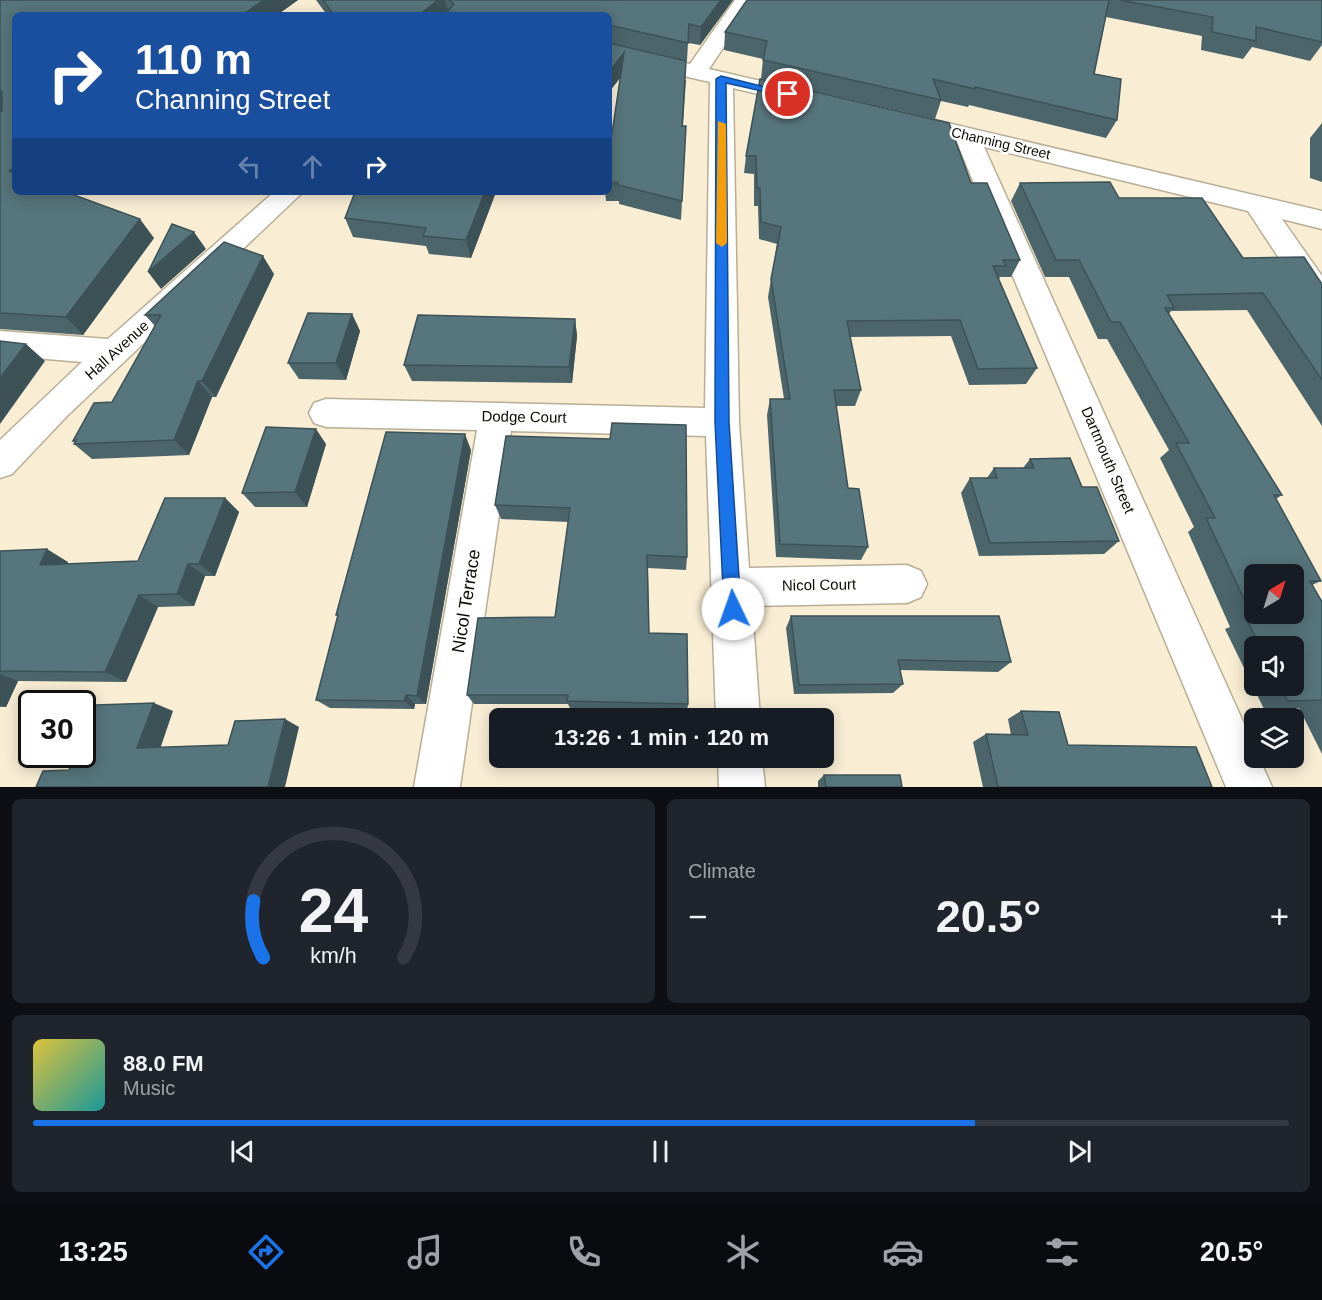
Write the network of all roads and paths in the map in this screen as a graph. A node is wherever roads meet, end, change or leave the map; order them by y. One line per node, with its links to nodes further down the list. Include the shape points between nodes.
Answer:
1 (745, 0): 3 (street)
2 (612, 53): 3 (street)
3 (708, 76): 4 (street); 15 (street)
4 (826, 103)
5 (885, 116): 6 (street, Channing Street)
6 (966, 134): 8 (street, Channing Street); 23 (street, Dartmouth Street)
7 (287, 195): 12 (street, Hall Avenue)
8 (1258, 205): 9 (street, Channing Street); 10 (street)
9 (1322, 220)
10 (1322, 298)
11 (0, 343): 12 (street)
12 (116, 352): 16 (street, Hall Avenue, via 55,406)
13 (326, 413): 14 (street, Dodge Court)
14 (496, 416): 15 (street, Dodge Court); 21 (street, Nicol Terrace)
15 (722, 422): 18 (street)
16 (0, 463)
17 (907, 584): 18 (street, Nicol Court)
18 (732, 587): 19 (street)
19 (738, 708)
20 (741, 768): 22 (street)
21 (437, 787)
22 (742, 787)
23 (1249, 787)

